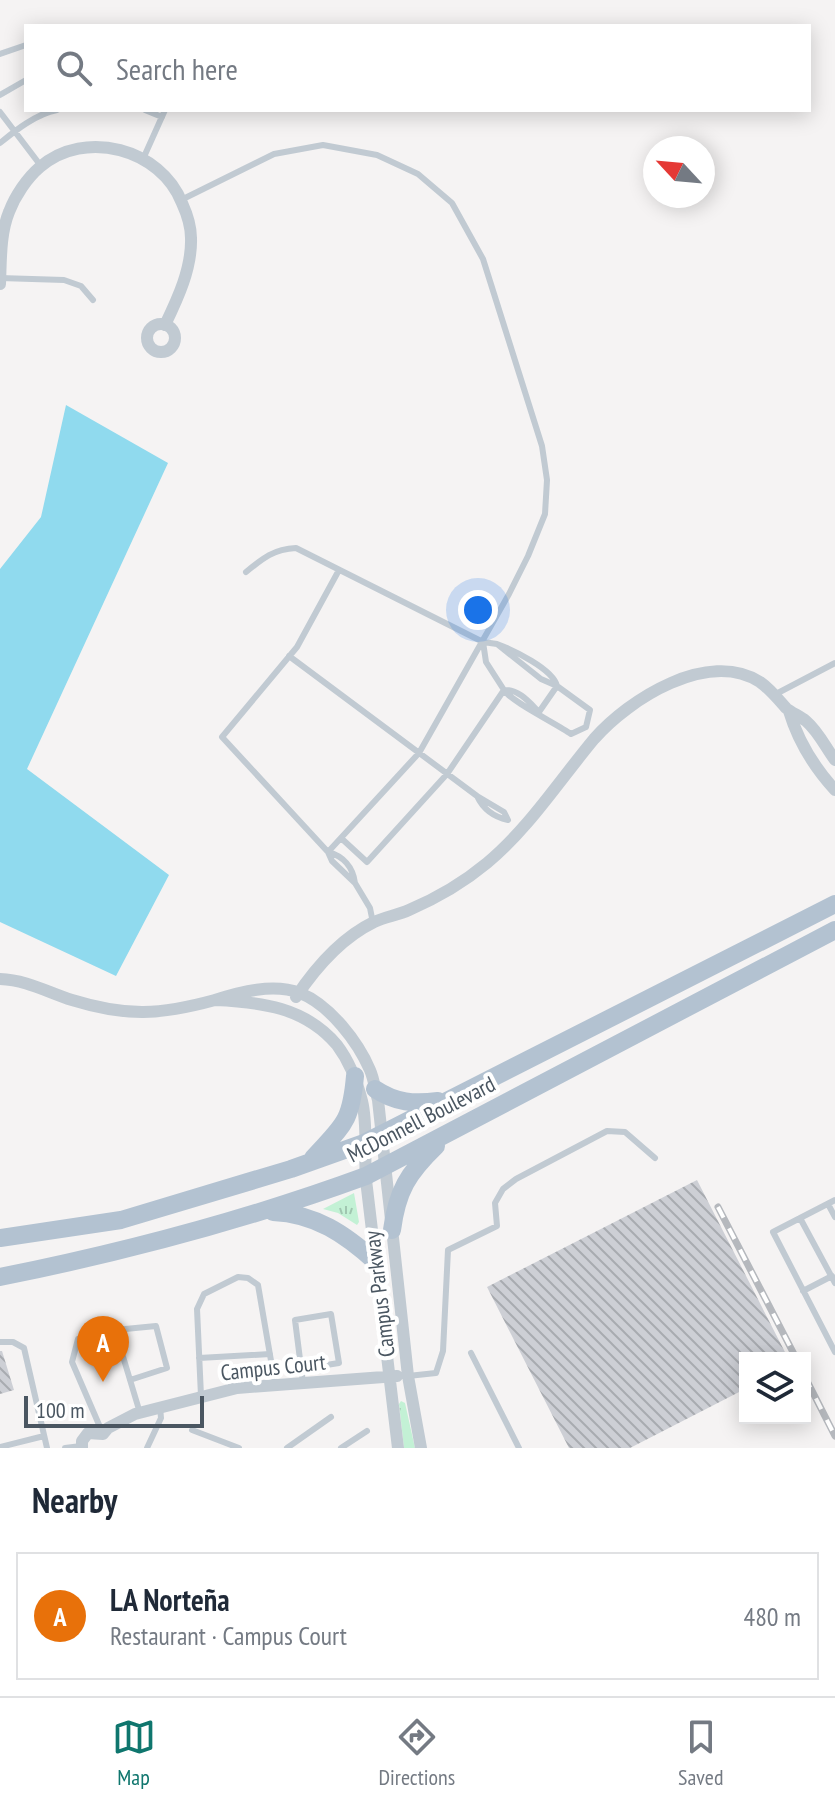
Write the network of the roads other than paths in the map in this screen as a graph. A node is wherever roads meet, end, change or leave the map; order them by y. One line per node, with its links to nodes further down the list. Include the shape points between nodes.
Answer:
1 (24, 46): 2 (lane)
2 (0, 54)
3 (24, 81): 4 (lane)
4 (0, 95)
5 (0, 112): 8 (lane)
6 (48, 112): 8 (lane)
7 (164, 113): 10 (lane)
8 (14, 131): 9 (lane); 11 (lane)
9 (0, 143)
10 (143, 159): 11 (street, via 122,149 92,147 65,152); 12 (street, via 161,169)
11 (41, 166): 13 (street, via 9,213)
12 (181, 200): 15 (street, via 192,236 189,265); 18 (lane, via 274,154 323,145 377,155 418,174 452,203 483,259 542,446 547,480 545,514)
13 (0, 280): 14 (lane, via 64,280 81,286)
14 (93, 300)
15 (165, 325)
16 (339, 570): 17 (lane, via 296,548 265,556); 18 (lane); 19 (lane)
17 (246, 572)
18 (483, 642): 21 (lane, via 497,644); 22 (lane, via 486,662); 28 (lane)
19 (289, 656): 28 (lane); 34 (lane, via 222,737)
20 (835, 663): 23 (lane)
21 (557, 686): 25 (lane); 26 (lane, via 590,710)
22 (504, 690): 25 (lane); 30 (lane)
23 (774, 695): 24 (street); 27 (street, via 745,675 702,672 666,684)
24 (789, 711): 29 (street, via 807,721); 31 (street, via 811,760)
25 (539, 712): 26 (lane, via 571,734)
26 (586, 727): 27 (lane)
27 (597, 736): 32 (street)
28 (419, 753): 30 (lane); 33 (lane)
29 (835, 760)
30 (447, 774): 32 (lane); 33 (lane, via 367,862)
31 (835, 790)
32 (521, 831): 36 (street, via 449,891)
33 (341, 838): 34 (lane)
34 (328, 852): 36 (lane, via 349,866)
35 (835, 904): 44 (main road, McDonnell Boulevard)
36 (373, 923): 39 (street, via 344,941)
37 (832, 933): 45 (main road, McDonnell Boulevard)
38 (0, 979): 40 (street, via 127,1011 159,1013)
39 (299, 993): 40 (street, via 243,991); 41 (street); 43 (street, via 321,1006 350,1036)
40 (215, 1000): 41 (street)
41 (288, 1009): 42 (street, via 337,1045)
42 (355, 1076): 46 (street); 48 (main road, via 345,1124)
43 (375, 1089): 44 (main road, via 400,1102); 46 (street)
44 (449, 1100): 46 (main road, McDonnell Boulevard)
45 (443, 1136): 49 (main road, McDonnell Boulevard); 55 (main road, via 401,1188)
46 (372, 1139): 48 (main road, McDonnell Boulevard); 49 (street, Campus Parkway); 50 (street, Campus Parkway)
47 (655, 1158): 68 (lane, via 625,1132 607,1131 503,1189 495,1203 497,1226 448,1250 443,1351 436,1373)
48 (308, 1163): 56 (main road, McDonnell Boulevard, via 121,1220)
49 (384, 1167): 50 (main road, McDonnell Boulevard); 55 (street, Campus Parkway)
50 (366, 1176): 52 (main road, McDonnell Boulevard); 57 (street, Campus Parkway)
51 (832, 1202): 53 (lane); 54 (lane)
52 (262, 1211): 57 (main road, via 317,1220 348,1237); 58 (main road, McDonnell Boulevard, via 131,1250)
53 (835, 1217)
54 (800, 1218): 59 (lane); 60 (lane, via 773,1232)
55 (392, 1230): 68 (street, Campus Parkway)
56 (0, 1238)
57 (376, 1262): 69 (street, Campus Parkway)
58 (0, 1277)
59 (834, 1278): 60 (lane)
60 (803, 1291): 63 (lane)
61 (115, 1330): 70 (lane); 70 (lane, via 156,1326 167,1368); 79 (lane, via 78,1339 72,1362)
62 (0, 1342): 80 (lane, via 24,1348)
63 (835, 1352)
64 (471, 1353): 92 (lane)
65 (270, 1354): 66 (lane); 66 (lane, via 258,1285 238,1277 204,1294 197,1309); 72 (lane)
66 (199, 1358): 73 (lane)
67 (301, 1369): 67 (lane, via 295,1320 331,1314 339,1363); 71 (lane)
68 (408, 1376): 69 (street, Campus Court); 91 (street, Campus Parkway)
69 (390, 1377): 71 (street, Campus Court); 90 (street, Campus Parkway)
70 (130, 1380): 75 (lane)
71 (303, 1383): 72 (street, Campus Court)
72 (275, 1386): 73 (street, Campus Court)
73 (201, 1396): 74 (street, Campus Court)
74 (160, 1407): 75 (street, Campus Court); 86 (lane, via 161,1418)
75 (140, 1413): 79 (street, Campus Court)
76 (331, 1417): 88 (lane)
77 (192, 1430): 87 (lane)
78 (367, 1431): 89 (lane)
79 (103, 1434): 82 (street, Campus Court, via 88,1433); 85 (street)
80 (44, 1436): 81 (lane); 83 (lane)
81 (0, 1447)
82 (82, 1447): 84 (lane)
83 (47, 1448)
84 (65, 1448)
85 (107, 1448)
86 (147, 1448)
87 (239, 1448)
88 (287, 1448)
89 (341, 1448)
90 (398, 1448)
91 (421, 1448)
92 (519, 1448)

